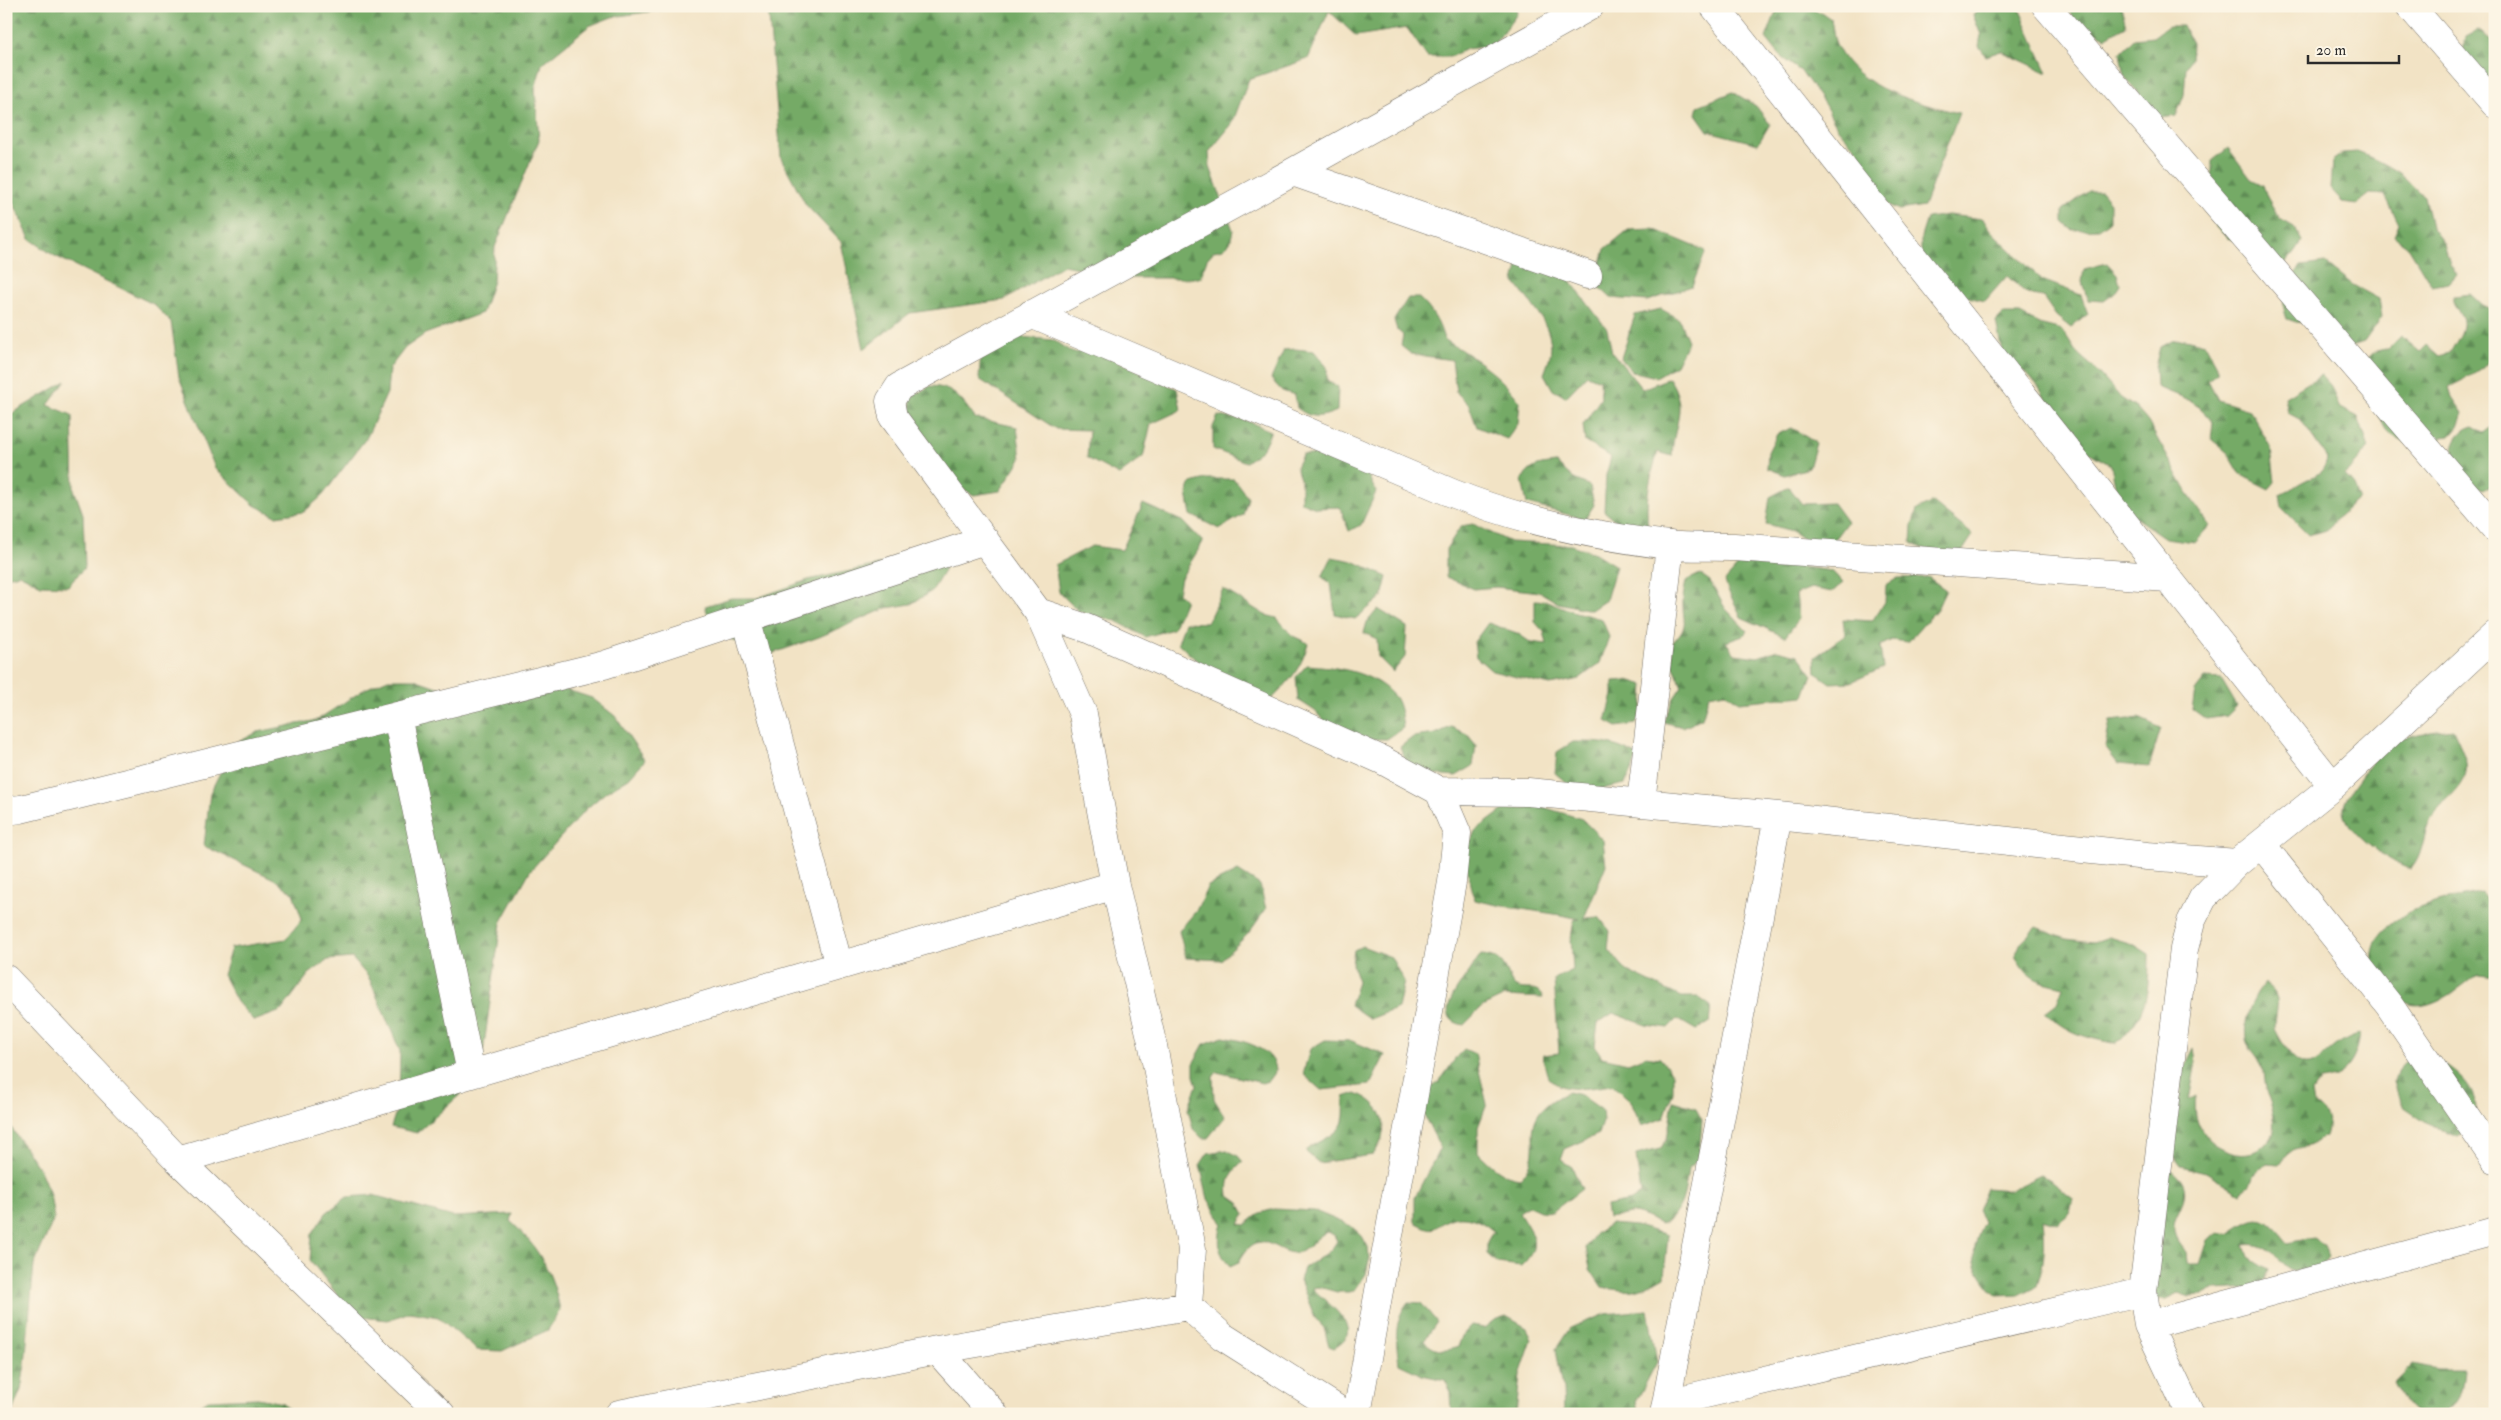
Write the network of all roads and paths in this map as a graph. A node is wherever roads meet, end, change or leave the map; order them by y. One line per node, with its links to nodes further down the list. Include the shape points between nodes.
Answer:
1 (1590, 6): 6 (street)
2 (1714, 6): 12 (street)
3 (2046, 6): 9 (street)
4 (2410, 6): 5 (street)
5 (2495, 104)
6 (1292, 172): 7 (street); 8 (street)
7 (1588, 276)
8 (1031, 314): 10 (street, via 899,387 890,400 892,417); 11 (street, via 1491,509 1540,522)
9 (2495, 528)
10 (984, 540): 13 (street); 14 (street)
11 (1670, 546): 12 (street, via 1734,547); 19 (street)
12 (2168, 578): 17 (street)
13 (1038, 612): 18 (street, via 1086,628 1382,760); 24 (street, via 1083,714)
14 (746, 618): 16 (street, via 604,665); 25 (street)
15 (2495, 635): 17 (street)
16 (396, 716): 20 (street, via 21,810); 27 (street)
17 (2333, 786): 22 (street)
18 (1439, 790): 19 (street, via 1528,792); 40 (street, via 1456,833 1452,882)
19 (1641, 803): 21 (street)
20 (6, 811)
21 (1778, 816): 23 (street); 35 (street)
22 (2262, 845): 23 (street); 29 (street, via 2389,1005)
23 (2236, 863): 31 (street, via 2203,898 2191,922 2184,949)
24 (1115, 884): 25 (street); 32 (street, via 1153,1046 1192,1249)
25 (839, 966): 27 (street)
26 (6, 979): 28 (street)
27 (471, 1074): 28 (street)
28 (178, 1160): 36 (street)
29 (2495, 1160)
30 (2495, 1230): 33 (street)
31 (2143, 1291): 33 (street); 35 (street)
32 (1188, 1306): 34 (street); 39 (street, via 1222,1336)
33 (2148, 1325): 41 (street)
34 (936, 1350): 37 (street); 38 (street)
35 (1665, 1408)
36 (441, 1414)
37 (619, 1414)
38 (994, 1414)
39 (1345, 1414)
40 (1357, 1414)
41 (2190, 1414)

